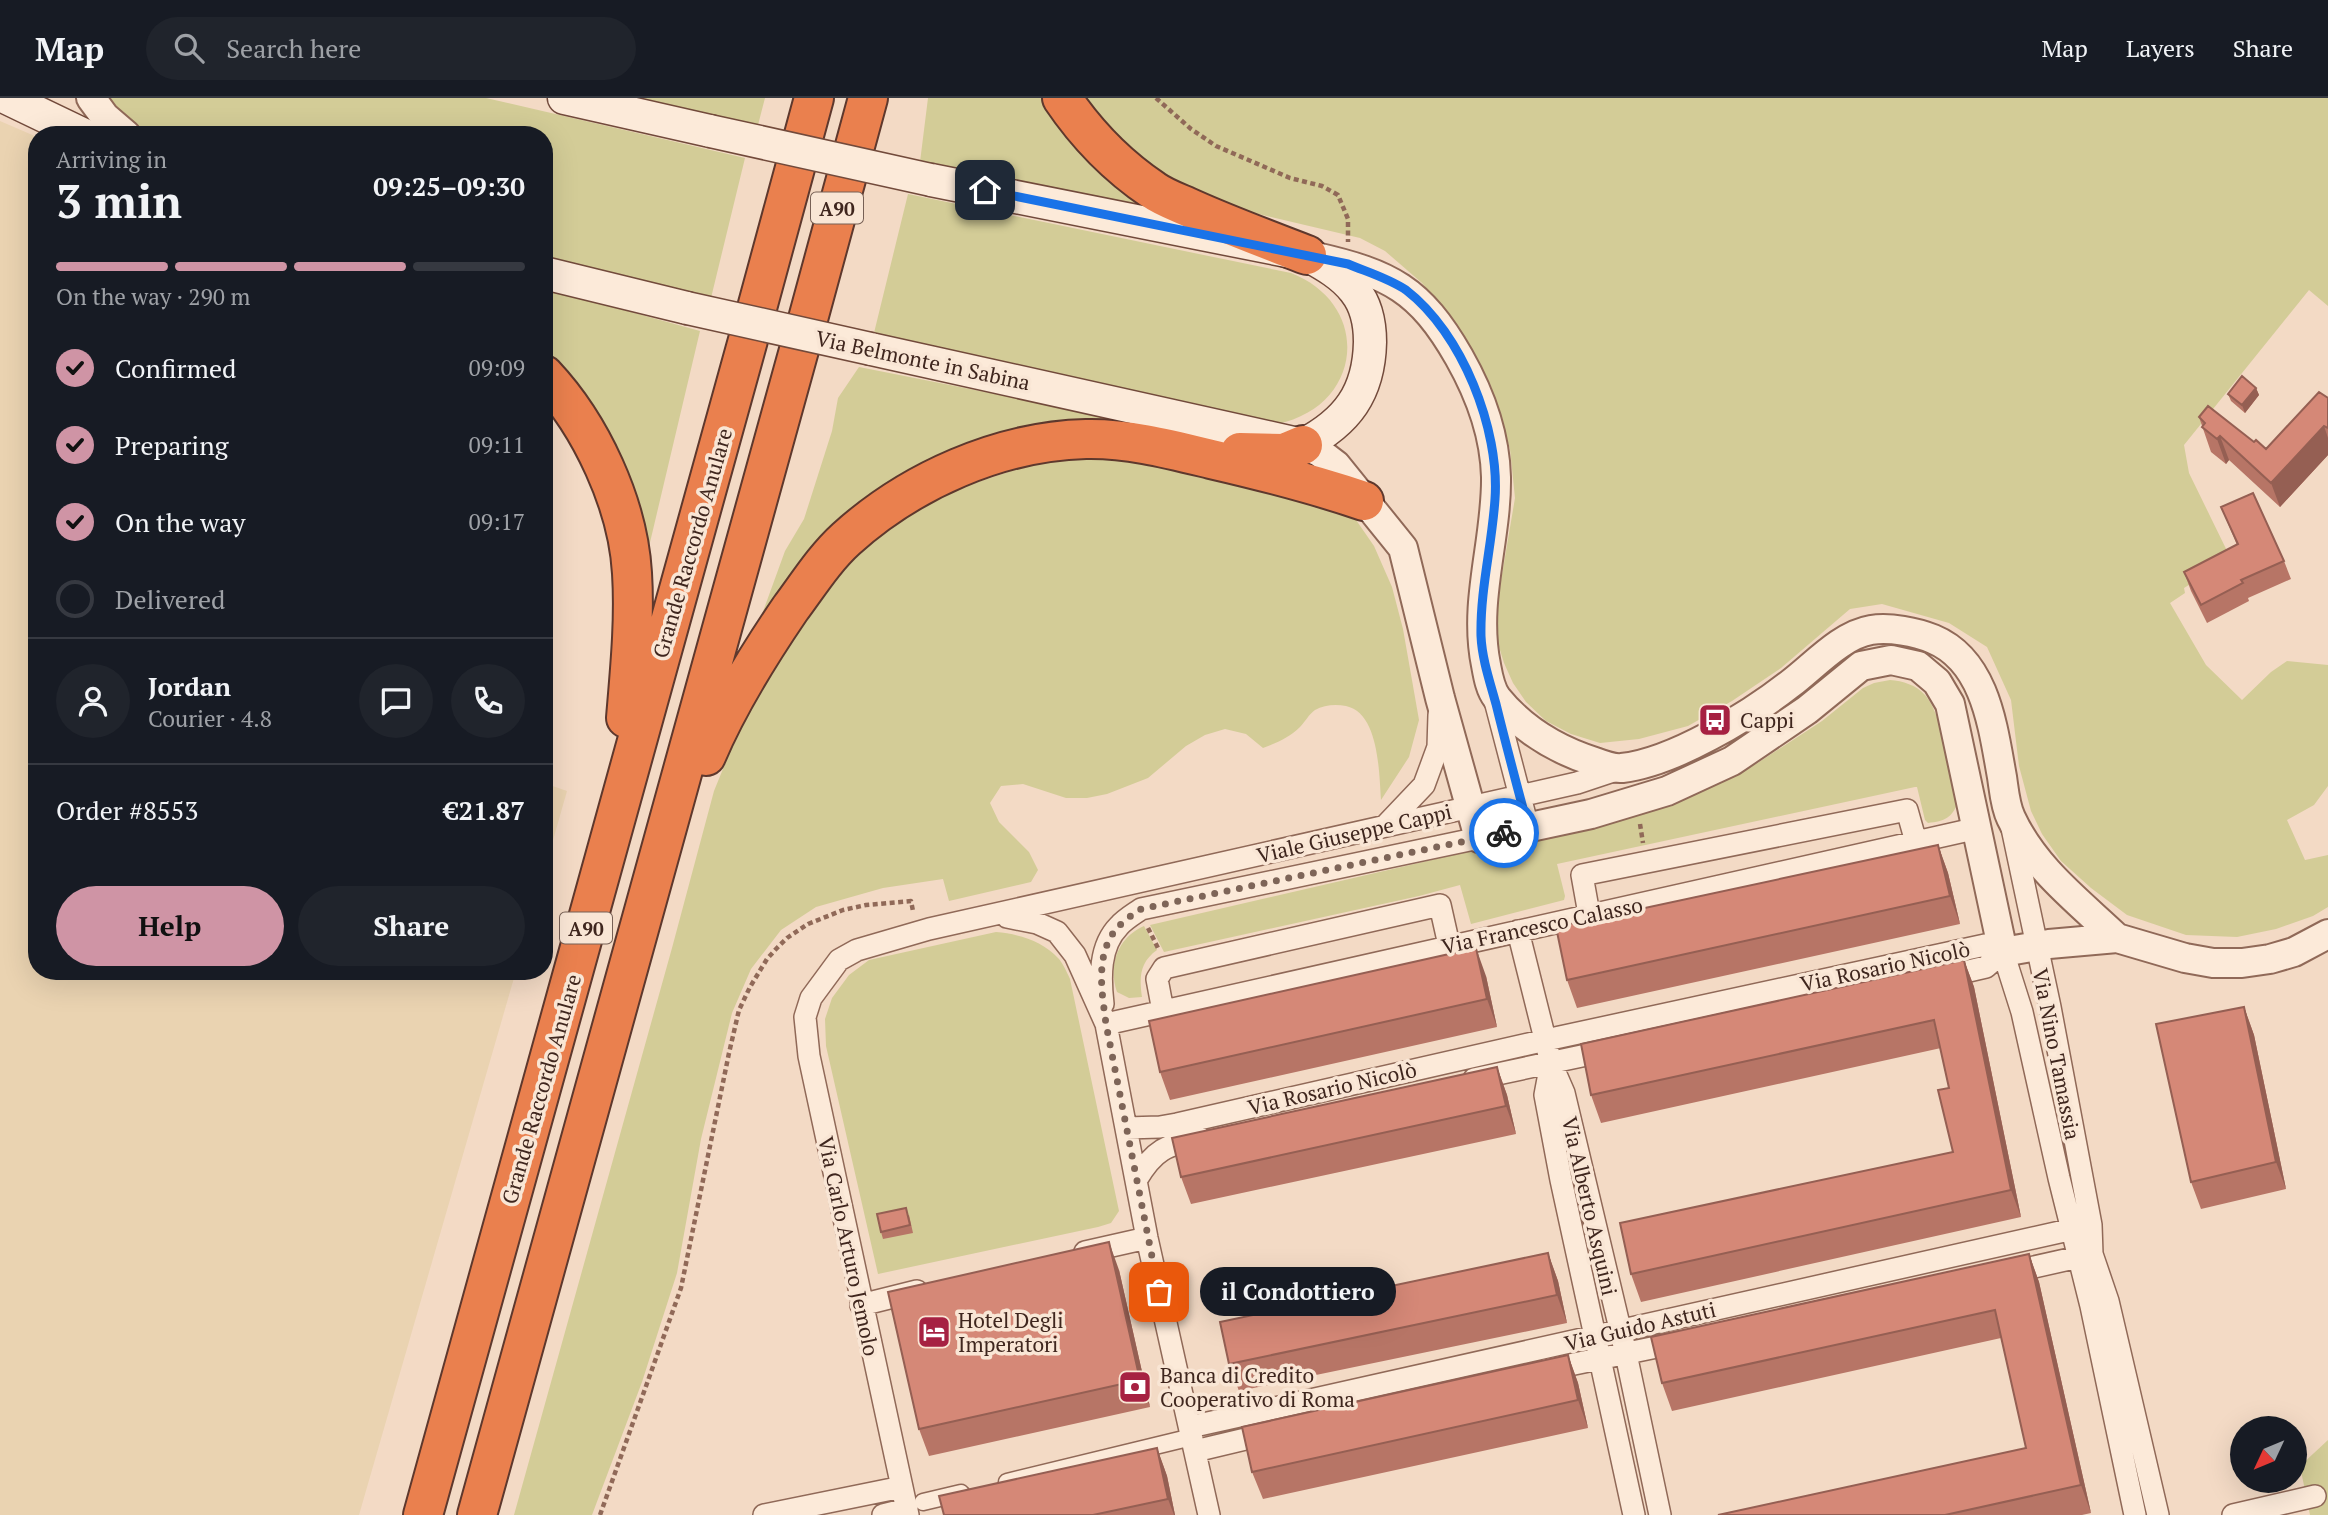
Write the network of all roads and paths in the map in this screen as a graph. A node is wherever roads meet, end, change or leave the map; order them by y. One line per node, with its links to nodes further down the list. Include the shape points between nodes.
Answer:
1 (7, 98): 8 (main road)
2 (91, 98): 9 (street)
3 (564, 98): 10 (main road, bridge, via 931,180)
4 (814, 98): 24 (highway, Grande Raccordo Anulare / A90)
5 (868, 98): 31 (highway, A90)
6 (1062, 98): 10 (highway, via 1098,145 1155,192)
7 (1156, 98): 11 (path, via 1216,146 1338,195 1348,219)
8 (65, 126)
9 (116, 126)
10 (1307, 255): 11 (street); 14 (main road, via 1343,278 1362,301 1368,320 1369,355 1367,373 1352,406)
11 (1348, 264): 19 (street, via 1394,282 1414,297 1450,343 1479,398 1494,449 1496,475 1481,639)
12 (553, 274): 14 (main road, Via Belmonte in Sabina, bridge)
13 (553, 386): 24 (highway, via 577,416 601,460 629,551 633,607)
14 (1303, 445): 15 (highway, via 1284,453); 16 (street, Via Belmonte in Sabina, via 1328,458)
15 (1164, 448): 16 (highway); 31 (highway, via 1087,439 1036,444 949,472 870,519 816,574 744,681 710,745)
16 (1364, 501): 20 (street, Via Belmonte in Sabina, via 1403,548)
17 (1906, 631): 21 (street, Viale Giuseppe Cappi, via 1870,630 1838,645 1733,722 1666,757); 25 (street, Via Nino Tamassia, via 1934,639 1956,653 1979,684)
18 (1918, 666): 27 (street, Viale Giuseppe Cappi, via 1891,660 1861,666 1732,761 1667,791); 28 (street, Via Nino Tamassia, via 1937,682 1950,704)
19 (1493, 694): 21 (street, via 1546,741); 22 (street)
20 (1440, 698): 23 (street); 26 (street, Via Belmonte in Sabina, via 1438,747 1424,785)
21 (1619, 769): 22 (street, Viale Giuseppe Cappi)
22 (1519, 795): 23 (street, Viale Giuseppe Cappi); 27 (street)
23 (1471, 806): 26 (street, Viale Giuseppe Cappi); 29 (street)
24 (619, 807): 72 (highway, Grande Raccordo Anulare / A90)
25 (2009, 816): 38 (street, via 2054,881); 40 (street, Via Nino Tamassia)
26 (1386, 825): 34 (street, Viale Giuseppe Cappi)
27 (1528, 827): 29 (street, Viale Giuseppe Cappi)
28 (1978, 828): 30 (street, Via Francesco Calasso); 41 (street, Via Nino Tamassia)
29 (1479, 838): 46 (street, Viale Giuseppe Cappi, via 1141,909 1118,927 1105,948 1101,983)
30 (1916, 842): 33 (street, Via Francesco Calasso); 33 (street, via 1907,810 1582,875)
31 (654, 877): 73 (highway, A90)
32 (925, 912): 74 (path, via 914,914 911,901 903,901 824,916 787,938 766,959 750,988 729,1053 681,1288)
33 (1589, 914): 36 (street, Via Francesco Calasso)
34 (998, 915): 43 (street, Viale Giuseppe Cappi, via 857,950 839,960); 46 (street, via 1057,932 1075,955)
35 (1145, 923): 42 (path)
36 (1518, 931): 39 (street, Via Francesco Calasso); 47 (street, Via Alberto Asquini)
37 (2328, 934): 38 (street, via 2294,952 2242,963 2185,958)
38 (2117, 937): 40 (street)
39 (1449, 945): 45 (street, Via Francesco Calasso); 45 (street, via 1440,905 1164,968 1157,979)
40 (2035, 946): 41 (street); 54 (street, Via Nino Tamassia, via 2050,1007)
41 (2003, 951): 44 (street, Via Rosario Nicolò, via 1986,968); 47 (street, Via Rosario Nicolò, via 1984,945); 54 (street, Via Nino Tamassia)
42 (1160, 952)
43 (823, 979): 60 (street, Via Carlo Arturo Jemolo, via 805,1017 807,1045)
44 (1920, 982)
45 (1163, 1011): 46 (street, Via Francesco Calasso)
46 (1106, 1024): 52 (street)
47 (1546, 1040): 49 (street, Via Alberto Asquini); 52 (street, Via Rosario Nicolò, via 1177,1124)
48 (1633, 1045): 49 (street)
49 (1551, 1063): 50 (street); 61 (street, Via Alberto Asquini, via 1564,1093); 62 (street, Via Alberto Asquini, via 1545,1095)
50 (1455, 1083)
51 (1318, 1112): 53 (street, Via Rosario Nicolò, via 1182,1141 1148,1160)
52 (1126, 1128): 53 (street)
53 (1137, 1179): 55 (street)
54 (2081, 1227): 56 (street, Via Nino Tamassia); 61 (street, Via Guido Astuti)
55 (1147, 1238): 57 (street); 68 (street)
56 (2085, 1255): 58 (street); 80 (street, Via Nino Tamassia, via 2091,1306); 81 (street, Via Nino Tamassia, via 2108,1301)
57 (1061, 1257)
58 (1983, 1278)
59 (941, 1286): 60 (street)
60 (861, 1304): 69 (street, Via Carlo Arturo Jemolo)
61 (1619, 1331): 62 (street, Via Guido Astuti); 64 (street, Via Alberto Asquini)
62 (1596, 1336): 65 (street, Via Alberto Asquini); 68 (street, Via Guido Astuti)
63 (1699, 1338): 64 (street, Via Guido Astuti)
64 (1626, 1354): 65 (street, Via Guido Astuti); 79 (street, Via Alberto Asquini)
65 (1600, 1357): 66 (street, Via Guido Astuti); 78 (street, Via Alberto Asquini)
66 (1523, 1376)
67 (1285, 1430): 68 (street)
68 (1192, 1438): 71 (street); 77 (street)
69 (902, 1487): 71 (street, Via Carlo Arturo Jemolo); 75 (street)
70 (2315, 1496): 82 (street)
71 (913, 1509): 76 (street)
72 (423, 1515)
73 (477, 1515)
74 (600, 1515)
75 (764, 1515)
76 (883, 1515)
77 (1209, 1515)
78 (1634, 1515)
79 (1660, 1515)
80 (2135, 1515)
81 (2158, 1515)
82 (2232, 1515)

